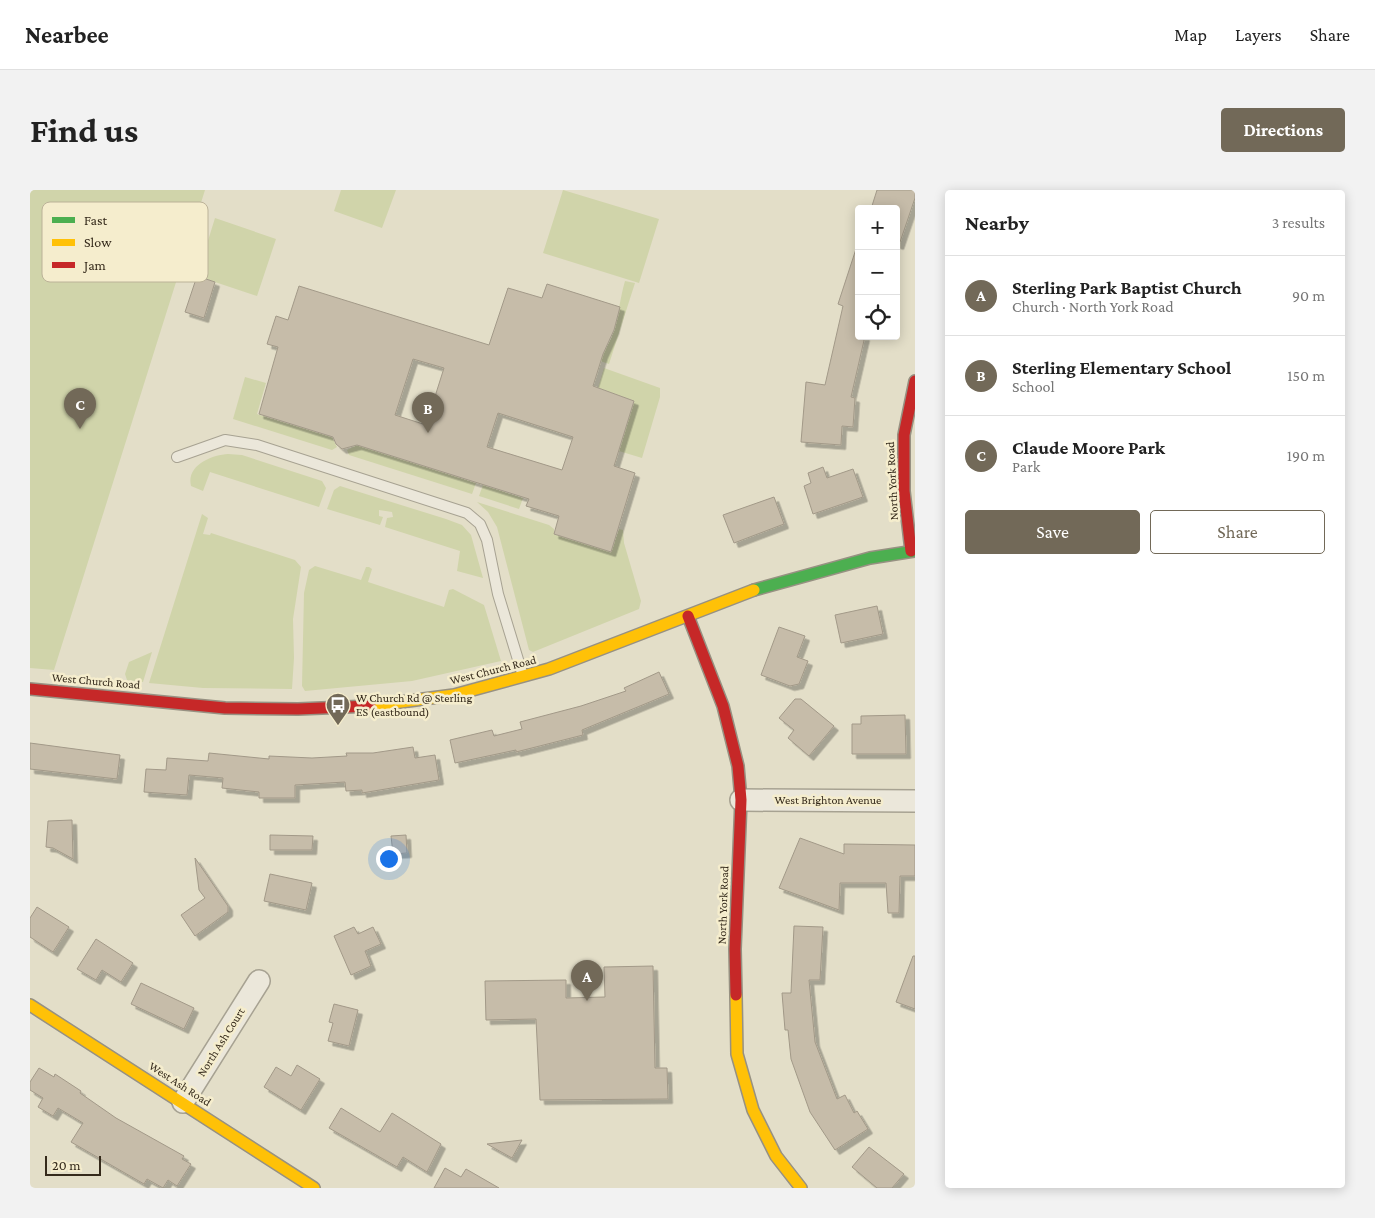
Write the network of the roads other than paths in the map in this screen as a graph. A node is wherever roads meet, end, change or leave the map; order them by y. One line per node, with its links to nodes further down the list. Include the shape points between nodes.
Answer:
1 (915, 381): 3 (street, North York Road, via 904,435 904,490)
2 (177, 457): 5 (lane, via 224,440 257,445 467,514 480,524 487,540 498,594)
3 (913, 551): 4 (street, West Church Road, via 818,571 756,589)
4 (688, 616): 5 (street, West Church Road); 7 (street, North York Road, via 723,706 738,766)
5 (523, 677): 6 (street, West Church Road, via 454,695 369,706 298,709 225,708)
6 (30, 689)
7 (741, 800): 8 (street, West Brighton Avenue); 13 (street, North York Road, via 734,949 737,1054 753,1110 776,1156)
8 (915, 801)
9 (259, 981): 11 (street, North Ash Court)
10 (30, 1004): 11 (street, West Ash Road)
11 (183, 1102): 12 (street, West Ash Road)
12 (314, 1188)
13 (801, 1188)

